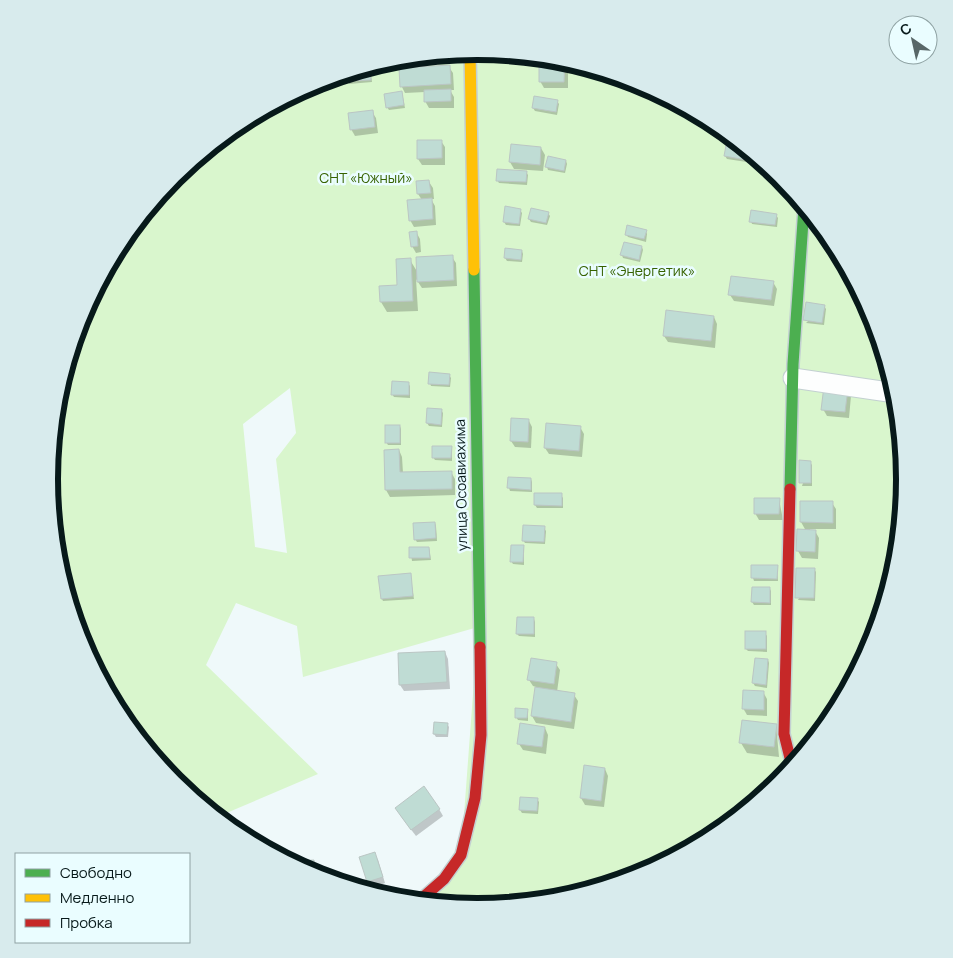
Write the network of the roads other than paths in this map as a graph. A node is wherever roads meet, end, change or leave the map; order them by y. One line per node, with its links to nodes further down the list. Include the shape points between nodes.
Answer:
1 (470, 60): 6 (street, улица Осоавиахима, via 481,735 475,798 461,855 444,879)
2 (803, 217): 3 (street)
3 (792, 378): 4 (street); 5 (street, via 784,734)
4 (886, 392)
5 (790, 757)
6 (427, 895)

